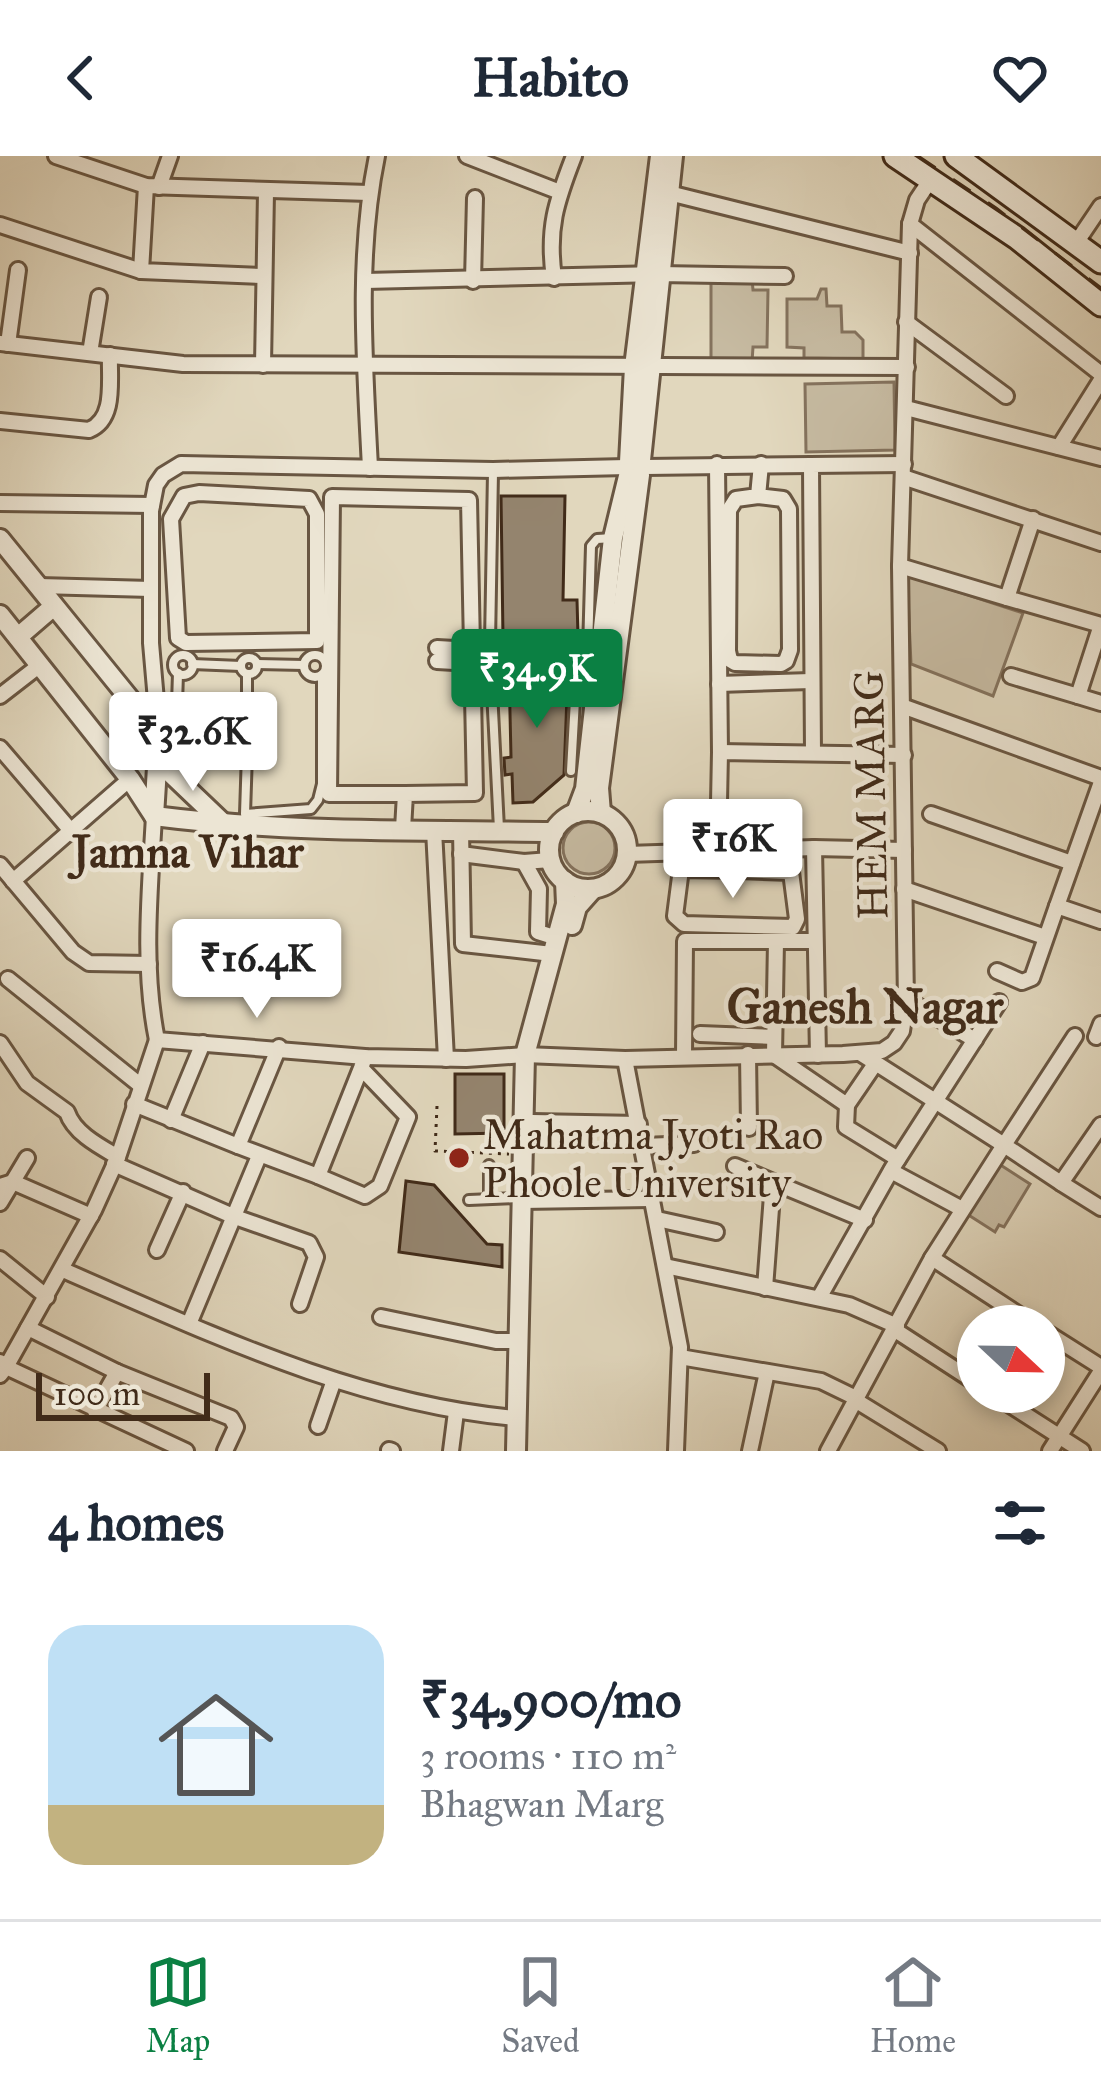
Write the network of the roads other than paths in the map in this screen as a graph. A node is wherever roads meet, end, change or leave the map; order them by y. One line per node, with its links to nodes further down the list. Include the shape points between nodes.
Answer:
1 (56, 156): 11 (street)
2 (170, 156): 11 (street)
3 (376, 156): 14 (street)
4 (467, 156): 13 (street)
5 (574, 156): 13 (street)
6 (660, 156): 25 (street)
7 (673, 156): 15 (street)
8 (895, 156): 10 (main road)
9 (956, 156): 20 (main road)
10 (931, 179): 18 (street, HEM MARG); 32 (main road)
11 (153, 186): 12 (street); 24 (street)
12 (266, 192): 14 (street); 26 (street)
13 (560, 192): 28 (street, via 549,243)
14 (369, 193): 29 (street)
15 (668, 193): 21 (street); 25 (street)
16 (475, 198): 30 (street)
17 (1101, 206): 20 (street)
18 (910, 224): 21 (street, HEM MARG); 41 (street)
19 (0, 225): 24 (street)
20 (1076, 243): 22 (main road)
21 (910, 253): 33 (street, HEM MARG)
22 (1101, 262)
23 (18, 270): 34 (street)
24 (141, 271): 26 (street)
25 (652, 275): 27 (street); 28 (street); 39 (street)
26 (263, 276): 37 (street)
27 (785, 276)
28 (554, 278): 30 (street)
29 (365, 280): 30 (street); 38 (street)
30 (473, 281)
31 (99, 297): 35 (street)
32 (1101, 305)
33 (907, 322): 40 (street, HEM MARG); 42 (street)
34 (4, 343): 35 (street)
35 (90, 353): 36 (street)
36 (110, 355): 37 (street); 44 (street, via 100,425)
37 (263, 364): 38 (street)
38 (365, 364): 39 (street); 52 (street)
39 (641, 368): 40 (street); 51 (street)
40 (907, 368): 43 (street, HEM MARG)
41 (1101, 377): 45 (street)
42 (1006, 397)
43 (906, 408): 45 (street); 55 (street, HEM MARG)
44 (0, 421)
45 (1059, 447): 46 (street)
46 (1101, 458)
47 (717, 464): 48 (street); 51 (street); 83 (street)
48 (761, 464): 49 (street); 57 (street)
49 (811, 465): 55 (street); 82 (street)
50 (254, 466): 52 (street); 56 (street); 60 (street, via 181,464 163,475)
51 (635, 467): 54 (street); 62 (street); 102 (street)
52 (370, 468): 53 (street)
53 (401, 469): 54 (street); 58 (street)
54 (493, 470): 62 (lane, via 496,652 588,650 591,546)
55 (903, 471): 61 (street); 65 (street, HEM MARG)
56 (253, 494): 56 (street, via 309,499 317,514 317,641 186,643 174,628 176,504 184,496)
57 (758, 496): 57 (street, via 783,499 789,509 790,650 781,664 735,663 728,651 729,510)
58 (400, 498): 74 (street, via 469,500); 100 (street, via 332,497 329,794)
59 (0, 503): 60 (street)
60 (152, 505): 67 (street)
61 (1033, 519): 63 (street); 68 (street)
62 (613, 538): 101 (street, via 586,789)
63 (1101, 542)
64 (4, 550): 66 (street)
65 (900, 566): 68 (street); 87 (street, HEM MARG)
66 (39, 586): 67 (street); 69 (street)
67 (151, 589): 89 (street)
68 (1006, 598): 71 (street)
69 (54, 606): 72 (street); 89 (street)
70 (0, 615): 72 (street)
71 (1101, 625): 85 (street)
72 (18, 637): 75 (street)
73 (437, 655): 74 (street)
74 (472, 657): 100 (street, via 475,794)
75 (40, 664): 84 (street); 98 (street)
76 (192, 664): 78 (lane); 79 (lane); 79 (lane, via 178,656)
77 (304, 665): 78 (lane); 80 (lane, via 310,676); 80 (lane, via 322,658)
78 (244, 670): 88 (lane)
79 (178, 673): 90 (lane, via 176,736)
80 (322, 675): 105 (lane, via 318,800 307,812)
81 (1012, 676): 85 (street)
82 (811, 681): 83 (street); 94 (street)
83 (719, 684): 92 (street)
84 (0, 696)
85 (1078, 696): 86 (street)
86 (1101, 703)
87 (902, 706): 95 (street, HEM MARG); 99 (street)
88 (247, 723): 90 (lane); 93 (lane, via 262,738)
89 (159, 735): 96 (street)
90 (232, 739): 93 (lane)
91 (0, 748): 110 (street)
92 (720, 752): 94 (street); 115 (street)
93 (247, 753): 105 (lane)
94 (813, 753): 95 (street)
95 (904, 755): 113 (street, HEM MARG)
96 (160, 763): 104 (street); 105 (street)
97 (571, 772): 109 (lane, via 577,664 497,662 491,675)
98 (130, 779): 104 (street); 110 (street)
99 (1101, 780): 120 (street)
100 (405, 794): 106 (street)
101 (576, 813): 102 (street); 111 (street)
102 (602, 813): 117 (street, via 624,835)
103 (931, 814): 120 (street)
104 (154, 816): 105 (street); 133 (street)
105 (238, 822): 106 (street)
106 (403, 829): 107 (street)
107 (434, 830): 108 (street); 152 (street)
108 (460, 830): 109 (street); 116 (street)
109 (499, 831): 111 (street)
110 (72, 832): 123 (street)
111 (554, 832): 118 (street)
112 (814, 848): 113 (street); 114 (street); 132 (street)
113 (904, 850): 126 (street, HEM MARG)
114 (738, 852): 115 (street); 122 (street)
115 (718, 853): 117 (street)
116 (460, 854): 119 (street); 131 (street, via 463,944 530,952)
117 (627, 854): 125 (street, via 621,871)
118 (550, 860): 119 (street); 124 (street)
119 (524, 862): 131 (street)
120 (1072, 863): 127 (street)
121 (0, 866): 123 (street)
122 (739, 870): 122 (street, via 791,872 793,927 684,924 675,916 681,869)
123 (13, 881): 133 (street, via 88,962)
124 (565, 881): 125 (street); 131 (street, via 566,904)
125 (593, 889): 149 (street, via 577,907)
126 (904, 890): 129 (street); 136 (street, HEM MARG)
127 (1057, 906): 128 (street); 129 (street)
128 (1101, 921)
129 (1046, 937): 134 (street, via 1032,978)
130 (776, 940): 132 (street); 140 (street); 151 (street, via 685,940)
131 (549, 941): 149 (street)
132 (814, 941): 148 (street)
133 (149, 964): 141 (street)
134 (997, 971)
135 (8, 979): 156 (street)
136 (906, 999): 142 (street); 146 (street, HEM MARG, via 894,1043)
137 (999, 1002): 142 (street)
138 (700, 1034): 140 (street)
139 (1075, 1036): 166 (street)
140 (775, 1037): 150 (street)
141 (157, 1040): 143 (street); 156 (street)
142 (975, 1040): 158 (street)
143 (203, 1042): 145 (street); 160 (street)
144 (0, 1043): 171 (street, via 27,1083)
145 (279, 1047): 154 (street); 167 (street)
146 (860, 1053): 148 (street); 155 (street)
147 (748, 1054): 150 (street); 151 (street); 164 (street)
148 (818, 1054): 150 (street)
149 (530, 1055): 152 (street); 153 (street); 161 (street); 183 (street)
150 (774, 1055): 159 (street)
151 (684, 1057): 153 (street)
152 (446, 1059): 154 (street)
153 (625, 1059): 162 (street)
154 (363, 1062): 175 (street); 175 (street, via 407,1121 372,1194)
155 (875, 1064): 158 (street); 159 (street)
156 (140, 1084): 157 (street)
157 (134, 1103): 160 (street); 171 (street)
158 (933, 1103): 166 (street); 172 (street)
159 (847, 1106): 172 (street, via 846,1127)
160 (171, 1120): 167 (street)
161 (532, 1122): 162 (street); 183 (street)
162 (639, 1124): 168 (street)
163 (1101, 1124): 177 (street)
164 (749, 1128)
165 (694, 1144): 168 (street)
166 (1004, 1144): 177 (street); 186 (street)
167 (238, 1146): 169 (street)
168 (643, 1146): 181 (street)
169 (260, 1156): 175 (street); 188 (street)
170 (27, 1158): 178 (street)
171 (116, 1160): 179 (street); 187 (street)
172 (894, 1165): 186 (street); 190 (street)
173 (489, 1166): 180 (lane)
174 (735, 1166): 176 (street)
175 (318, 1177)
176 (773, 1182): 190 (street); 197 (street)
177 (1061, 1183): 185 (street)
178 (6, 1184): 184 (street); 187 (street)
179 (183, 1192): 188 (street); 192 (street)
180 (489, 1199): 182 (lane); 183 (lane)
181 (651, 1199): 183 (street); 189 (street)
182 (469, 1200)
183 (524, 1200): 206 (street); 226 (street)
184 (0, 1203)
185 (1101, 1208)
186 (962, 1209): 193 (street)
187 (91, 1216): 196 (street)
188 (235, 1217): 200 (street, via 315,1250); 203 (street)
189 (657, 1219): 191 (street); 195 (street)
190 (865, 1220): 199 (street)
191 (716, 1232)
192 (157, 1250)
193 (932, 1258): 201 (street); 205 (street)
194 (0, 1259): 198 (street)
195 (665, 1266): 197 (street); 208 (street)
196 (63, 1270): 198 (street); 203 (street)
197 (766, 1288): 199 (street)
198 (47, 1297): 204 (street)
199 (819, 1298): 205 (street)
200 (299, 1304)
201 (1004, 1305)
202 (381, 1317): 206 (street)
203 (190, 1324): 214 (street)
204 (28, 1328): 209 (street); 211 (street)
205 (896, 1328): 210 (street); 215 (street)
206 (516, 1341): 219 (street)
207 (1065, 1348): 213 (street)
208 (680, 1357): 212 (street); 227 (street)
209 (2, 1368): 216 (street)
210 (957, 1370)
211 (116, 1372): 216 (street); 223 (street, via 231,1418 236,1427)
212 (767, 1372): 215 (street, via 820,1381); 228 (street)
213 (1100, 1375): 221 (street)
214 (334, 1380): 217 (street); 220 (street)
215 (856, 1399): 229 (street); 230 (street)
216 (95, 1411): 222 (street)
217 (456, 1412): 219 (street); 224 (street)
218 (1022, 1413): 221 (street)
219 (515, 1418): 225 (street)
220 (318, 1426)
221 (1059, 1437): 231 (street); 232 (street)
222 (178, 1450)
223 (225, 1451)
224 (451, 1451)
225 (516, 1451)
226 (527, 1451)
227 (676, 1451)
228 (750, 1451)
229 (828, 1451)
230 (938, 1451)
231 (1050, 1451)
232 (1082, 1451)

